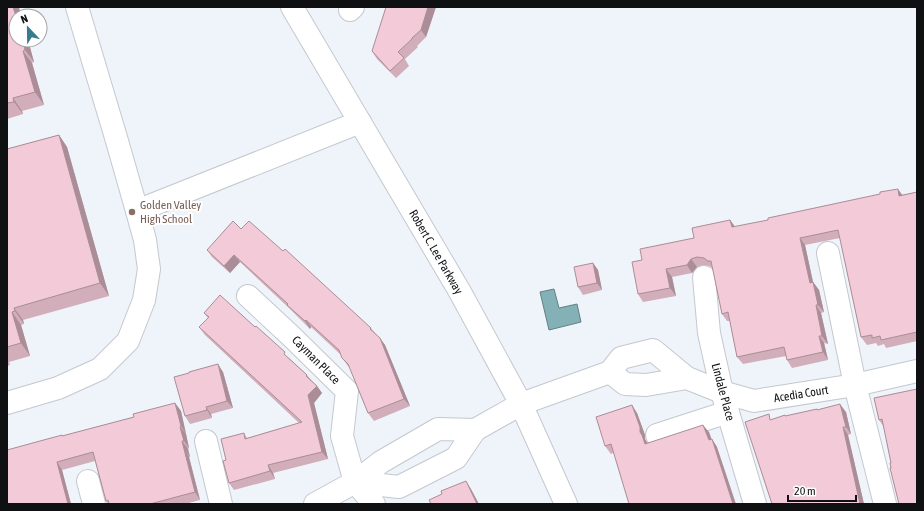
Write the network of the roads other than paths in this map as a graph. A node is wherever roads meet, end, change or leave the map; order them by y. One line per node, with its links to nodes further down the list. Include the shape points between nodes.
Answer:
1 (77, 7): 4 (street)
2 (292, 7): 3 (street, Robert C. Lee Parkway)
3 (360, 122): 4 (street); 14 (street, Robert C. Lee Parkway, via 460,292)
4 (137, 211): 13 (street, via 149,269 144,300 128,341 100,369 58,388)
5 (828, 253): 11 (street)
6 (704, 277): 12 (street, Lindale Place, via 708,333)
7 (248, 296): 20 (street, Cayman Place, via 347,391 342,436)
8 (917, 371): 11 (street, Acedia Court)
9 (610, 372): 10 (street, via 625,384 646,385); 10 (street, Acedia Court, via 621,358 654,350); 14 (street, Acedia Court)
10 (687, 378): 12 (street, Acedia Court)
11 (855, 385): 12 (street, Acedia Court, via 754,401); 27 (street)
12 (722, 392): 15 (street, Lindale Place)
13 (7, 403)
14 (521, 404): 16 (street, Acedia Court); 25 (street, Robert C. Lee Parkway)
15 (728, 412): 17 (street); 26 (street, Lindale Place)
16 (475, 430): 20 (street, via 438,429 381,462); 20 (street, via 456,458 399,486)
17 (657, 435)
18 (206, 441): 22 (street)
19 (88, 481): 21 (street)
20 (355, 482): 23 (street); 24 (street, Cayman Place)
21 (94, 504)
22 (221, 504)
23 (315, 504)
24 (374, 504)
25 (566, 504)
26 (755, 504)
27 (885, 504)

